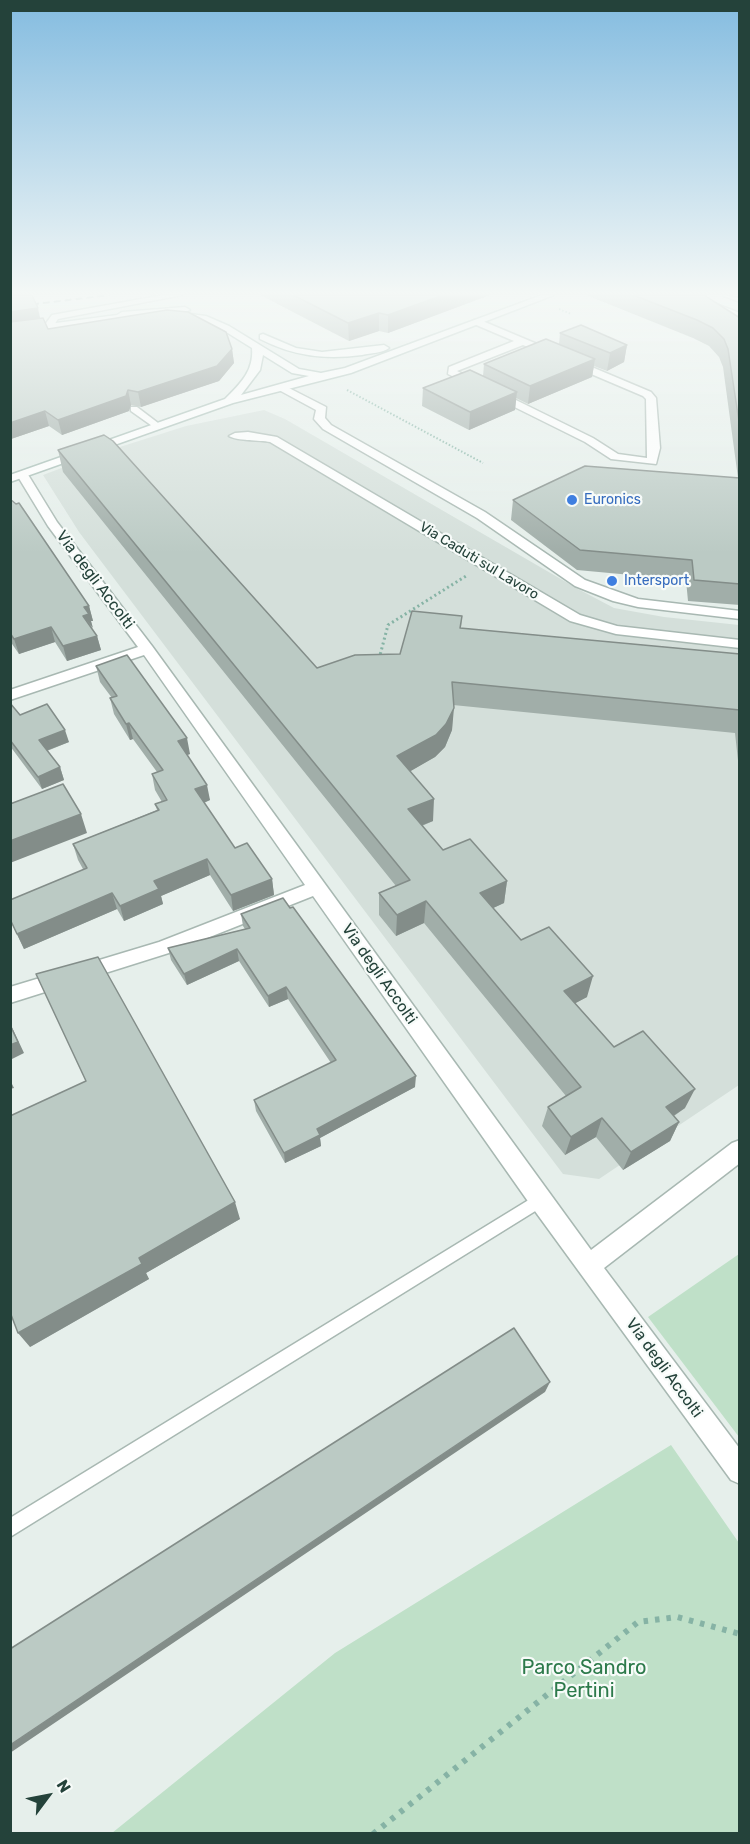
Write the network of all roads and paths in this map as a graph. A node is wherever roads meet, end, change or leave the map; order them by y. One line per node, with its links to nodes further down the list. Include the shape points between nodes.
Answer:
1 (247, 381): 7 (street)
2 (304, 381): 6 (street)
3 (470, 381): 4 (street, via 615,457 652,462 651,398)
4 (616, 381)
5 (338, 385): 11 (path)
6 (283, 388): 7 (street); 14 (street, via 322,410 319,419 327,427 481,515 596,591 654,607)
7 (229, 401): 9 (street)
8 (134, 409): 9 (lane)
9 (158, 426): 12 (street)
10 (235, 436): 13 (street, Via Caduti sul Lavoro, via 273,439)
11 (483, 464)
12 (17, 477): 16 (street, Via degli Accolti)
13 (484, 564): 15 (street, Via Caduti sul Lavoro, via 575,618 597,626); 17 (path, via 388,625)
14 (740, 615)
15 (740, 644)
16 (147, 649): 18 (street); 19 (street, Via degli Accolti)
17 (379, 660)
18 (10, 695)
19 (317, 887): 20 (street, via 263,912 102,970); 22 (street, Via degli Accolti)
20 (10, 995)
21 (740, 1150): 23 (street)
22 (540, 1200): 23 (street, Via degli Accolti); 25 (lane)
23 (589, 1266): 24 (street, Via degli Accolti)
24 (740, 1471)
25 (10, 1528)
26 (740, 1634): 27 (path, via 677,1617 638,1622)
27 (372, 1833)

